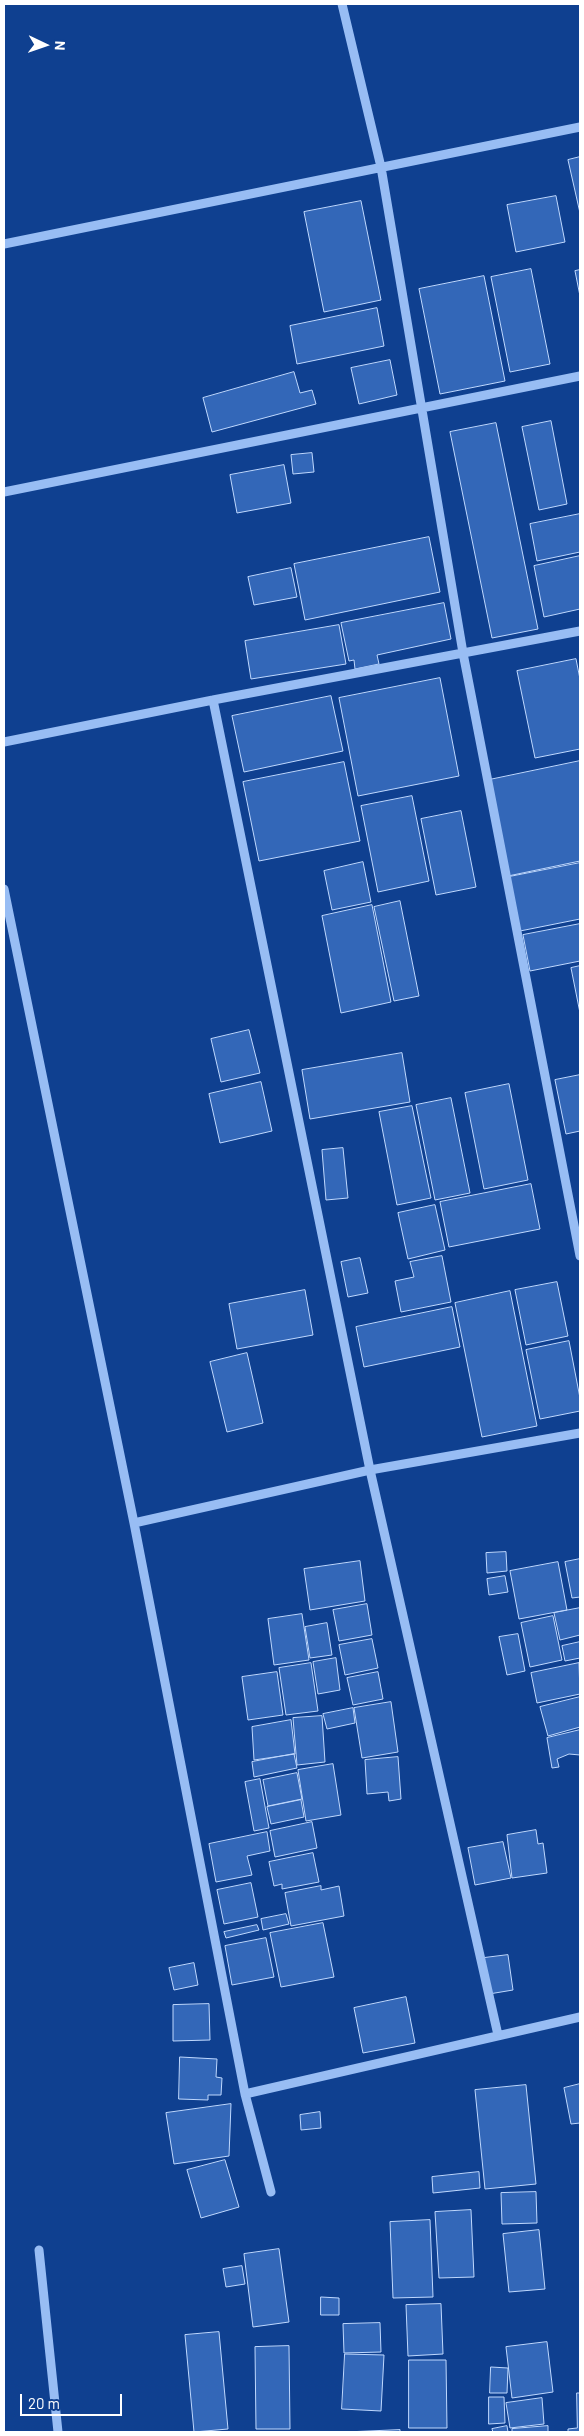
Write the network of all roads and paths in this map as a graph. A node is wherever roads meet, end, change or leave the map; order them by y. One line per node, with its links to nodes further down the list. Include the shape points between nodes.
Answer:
1 (342, 4): 3 (street)
2 (580, 127): 3 (street)
3 (381, 166): 4 (street); 6 (street)
4 (4, 244)
5 (580, 376): 6 (street)
6 (423, 407): 7 (street); 9 (street)
7 (4, 492)
8 (580, 631): 9 (street)
9 (463, 653): 10 (street); 13 (street)
10 (214, 700): 11 (street); 15 (street)
11 (4, 742)
12 (4, 888): 16 (street)
13 (580, 1256)
14 (580, 1433): 15 (street)
15 (370, 1470): 16 (street); 18 (street)
16 (134, 1523): 19 (street)
17 (580, 2017): 18 (street)
18 (498, 2035): 19 (street)
19 (244, 2094): 20 (street)
20 (270, 2192)
21 (39, 2250): 22 (street)
22 (58, 2432)

